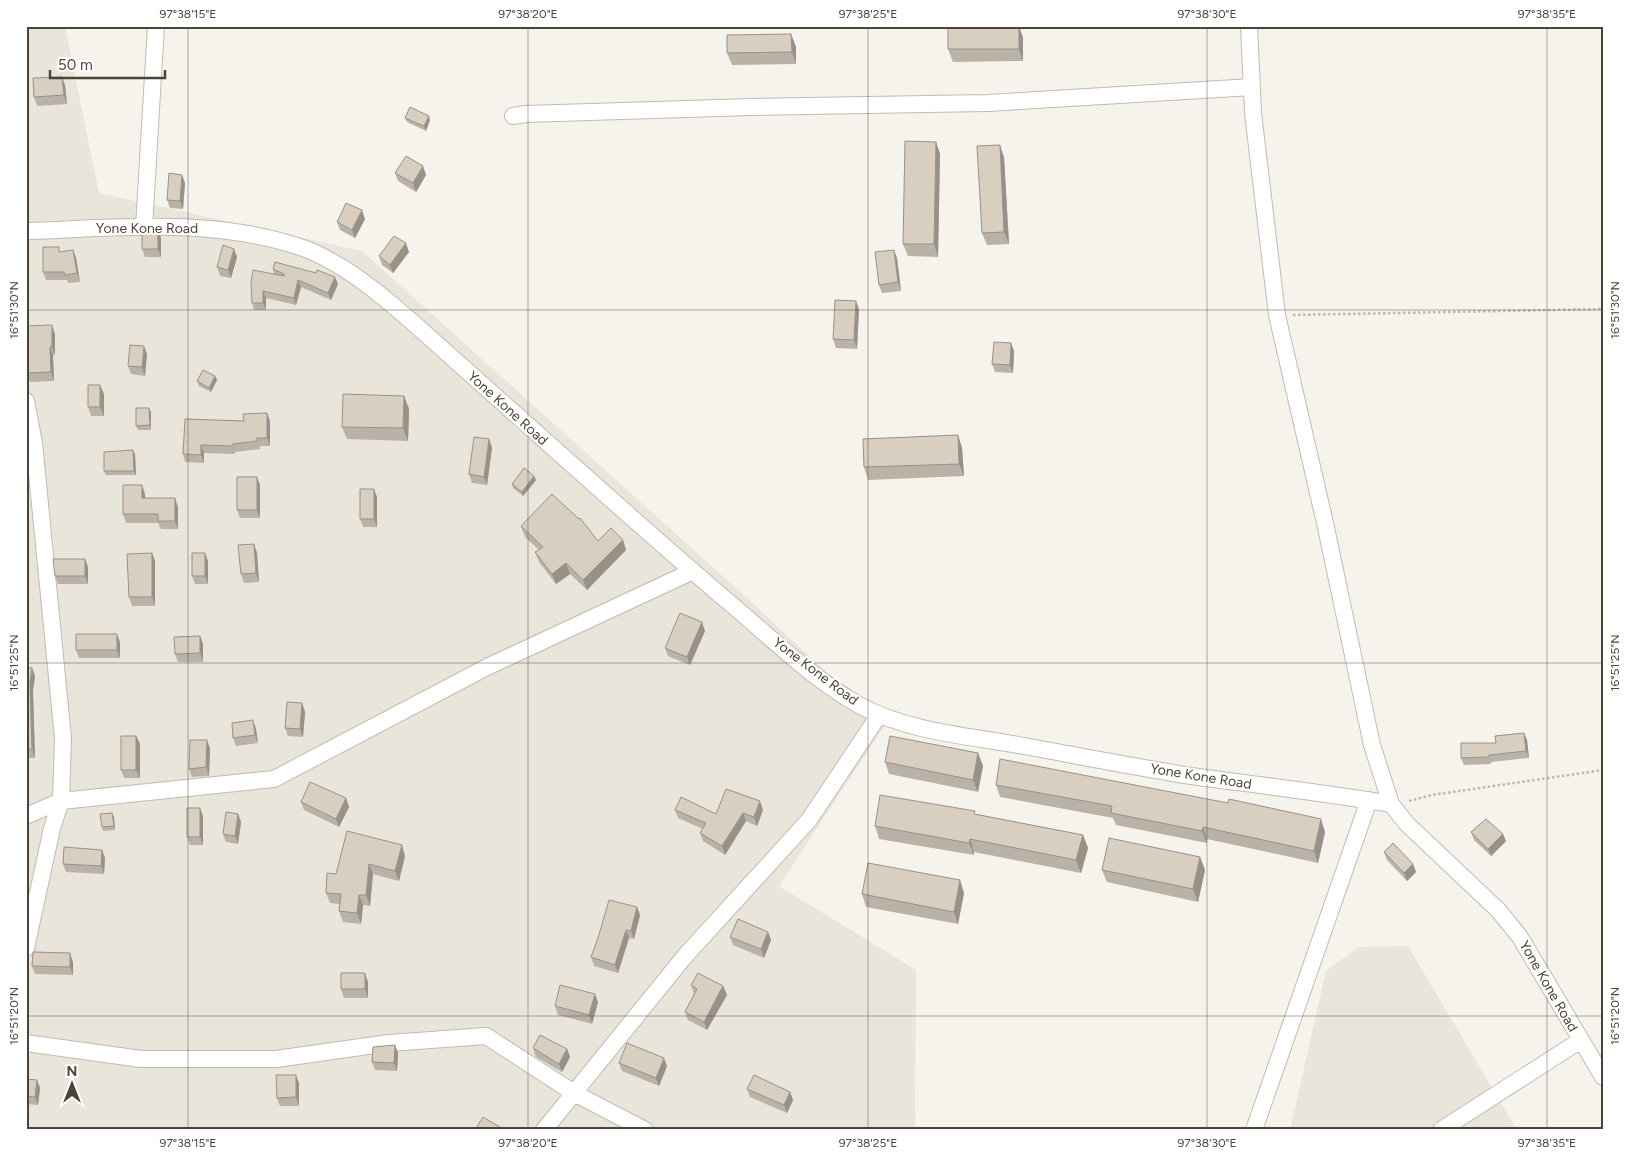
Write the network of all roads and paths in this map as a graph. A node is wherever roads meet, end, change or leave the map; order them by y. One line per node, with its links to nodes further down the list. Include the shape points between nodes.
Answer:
1 (156, 26): 5 (street)
2 (1249, 26): 3 (street)
3 (1252, 87): 4 (street, via 988,103); 8 (street)
4 (513, 116)
5 (144, 227): 6 (street, Yone Kone Road); 10 (street, Yone Kone Road, via 177,225 245,233 307,250 337,264 417,327)
6 (26, 231)
7 (1603, 309): 8 (path)
8 (1277, 315): 15 (street, via 1372,745)
9 (26, 401): 14 (street, via 34,443 63,738)
10 (692, 571): 11 (street, Yone Kone Road, via 809,670); 14 (street, via 487,667 274,779)
11 (879, 715): 13 (street, Yone Kone Road, via 944,732 1178,773); 21 (street, via 809,820 685,956)
12 (1603, 770): 15 (path)
13 (1369, 800): 15 (street, Yone Kone Road); 24 (street)
14 (61, 802): 16 (street); 17 (street, via 52,828)
15 (1391, 804): 18 (street, Yone Kone Road, via 1407,824 1498,910 1520,937)
16 (26, 816)
17 (26, 948)
18 (1581, 1040): 20 (street, Yone Kone Road); 25 (street)
19 (26, 1043): 21 (street, via 141,1059 276,1059 389,1043 486,1036)
20 (1603, 1077)
21 (574, 1093): 22 (street); 23 (street)
22 (544, 1130)
23 (645, 1130)
24 (1254, 1130)
25 (1441, 1130)

